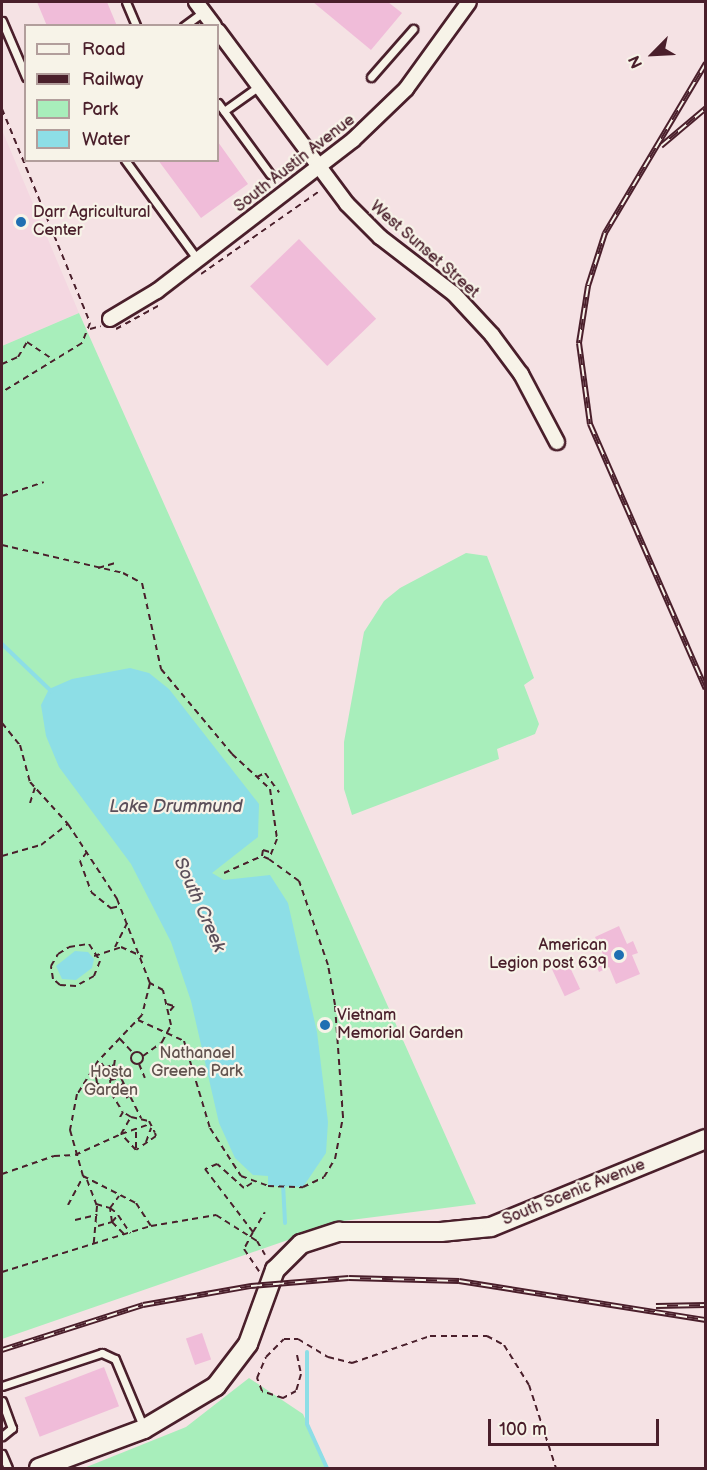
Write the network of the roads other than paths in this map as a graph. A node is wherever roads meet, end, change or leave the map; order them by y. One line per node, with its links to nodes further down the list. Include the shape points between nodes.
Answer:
1 (126, 2): 5 (lane)
2 (469, 2): 16 (street, South Austin Avenue, via 406,88)
3 (200, 7): 6 (lane); 7 (street)
4 (2, 21): 10 (lane)
5 (135, 24)
6 (186, 24)
7 (213, 24)
8 (413, 29): 11 (lane)
9 (219, 32): 12 (street, West Sunset Street)
10 (24, 72)
11 (371, 77)
12 (259, 86): 14 (lane); 16 (street, West Sunset Street)
13 (219, 104): 14 (lane)
14 (224, 111): 17 (lane)
15 (126, 162): 18 (lane)
16 (320, 169): 18 (street, South Austin Avenue); 20 (street, West Sunset Street, via 363,221 454,294 492,335 521,374)
17 (270, 174)
18 (198, 260): 19 (street, South Austin Avenue)
19 (111, 319)
20 (557, 442)
21 (705, 1138): 24 (main road, South Scenic Avenue, via 491,1227 441,1232 339,1232 301,1244 275,1270 253,1333 234,1366 194,1403)
22 (2, 1386): 24 (lane, via 102,1353 115,1359)
23 (2, 1401): 25 (lane, via 12,1428)
24 (144, 1429): 28 (main road, South Scenic Avenue)
25 (2, 1436)
26 (2, 1454): 27 (lane)
27 (8, 1468)
28 (39, 1468)

